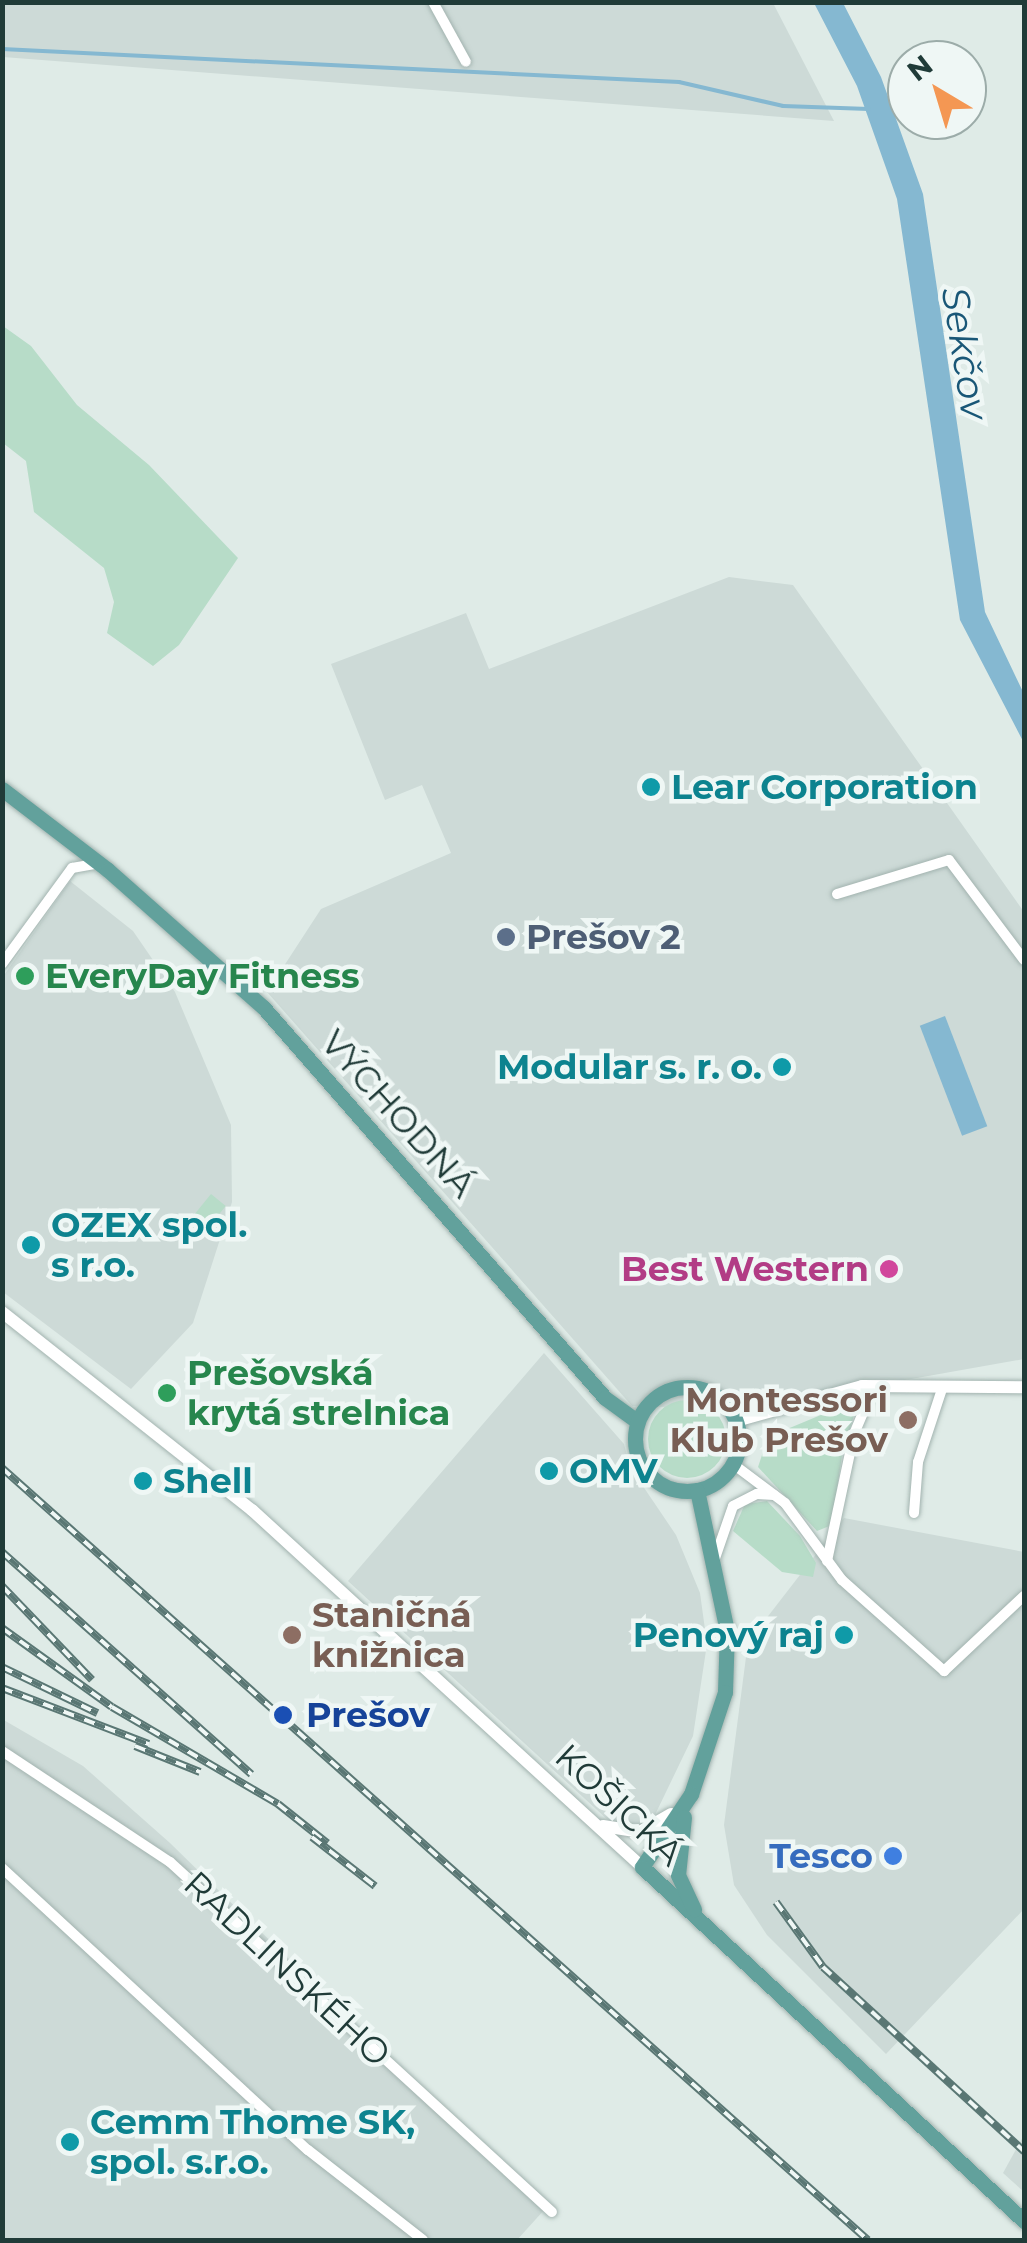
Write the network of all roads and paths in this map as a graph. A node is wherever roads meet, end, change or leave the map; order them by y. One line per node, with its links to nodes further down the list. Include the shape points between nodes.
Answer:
1 (432, 2): 2 (street)
2 (466, 62)
3 (2, 788): 4 (main road, VÝCHODNÁ)
4 (69, 839): 5 (main road, VÝCHODNÁ); 6 (street)
5 (100, 863): 6 (street); 14 (main road, VÝCHODNÁ, via 263,1006 605,1398)
6 (72, 868): 9 (street)
7 (837, 894): 8 (street, via 949,860)
8 (1024, 960)
9 (2, 964)
10 (2, 1312): 25 (street, KOŠICKÁ, via 167,1439)
11 (885, 1386): 12 (street); 15 (street, via 831,1392); 21 (street, via 869,1399 854,1434)
12 (944, 1386): 13 (street); 19 (street, via 918,1462)
13 (1024, 1388)
14 (637, 1422): 15 (main road, via 658,1395 690,1387 718,1397); 17 (main road, via 636,1452 652,1478)
15 (736, 1422): 16 (main road)
16 (733, 1464): 17 (main road); 18 (street)
17 (697, 1490): 20 (main road)
18 (778, 1496): 20 (street, via 757,1494 733,1506); 21 (street)
19 (914, 1513)
20 (714, 1562): 24 (main road, via 728,1665 718,1725)
21 (827, 1562): 22 (street, via 944,1671)
22 (1024, 1596)
23 (2, 1751): 29 (street, RADLINSKÉHO, via 170,1862)
24 (691, 1794): 25 (street, via 662,1824 640,1832); 26 (main road); 28 (main road, via 677,1839 677,1867)
25 (596, 1824): 26 (street, KOŠICKÁ)
26 (642, 1867): 28 (main road, KOŠICKÁ)
27 (2, 1868): 31 (street, via 308,2150)
28 (700, 1920): 30 (main road, KOŠICKÁ)
29 (552, 2212)
30 (1024, 2221)
31 (424, 2240)

